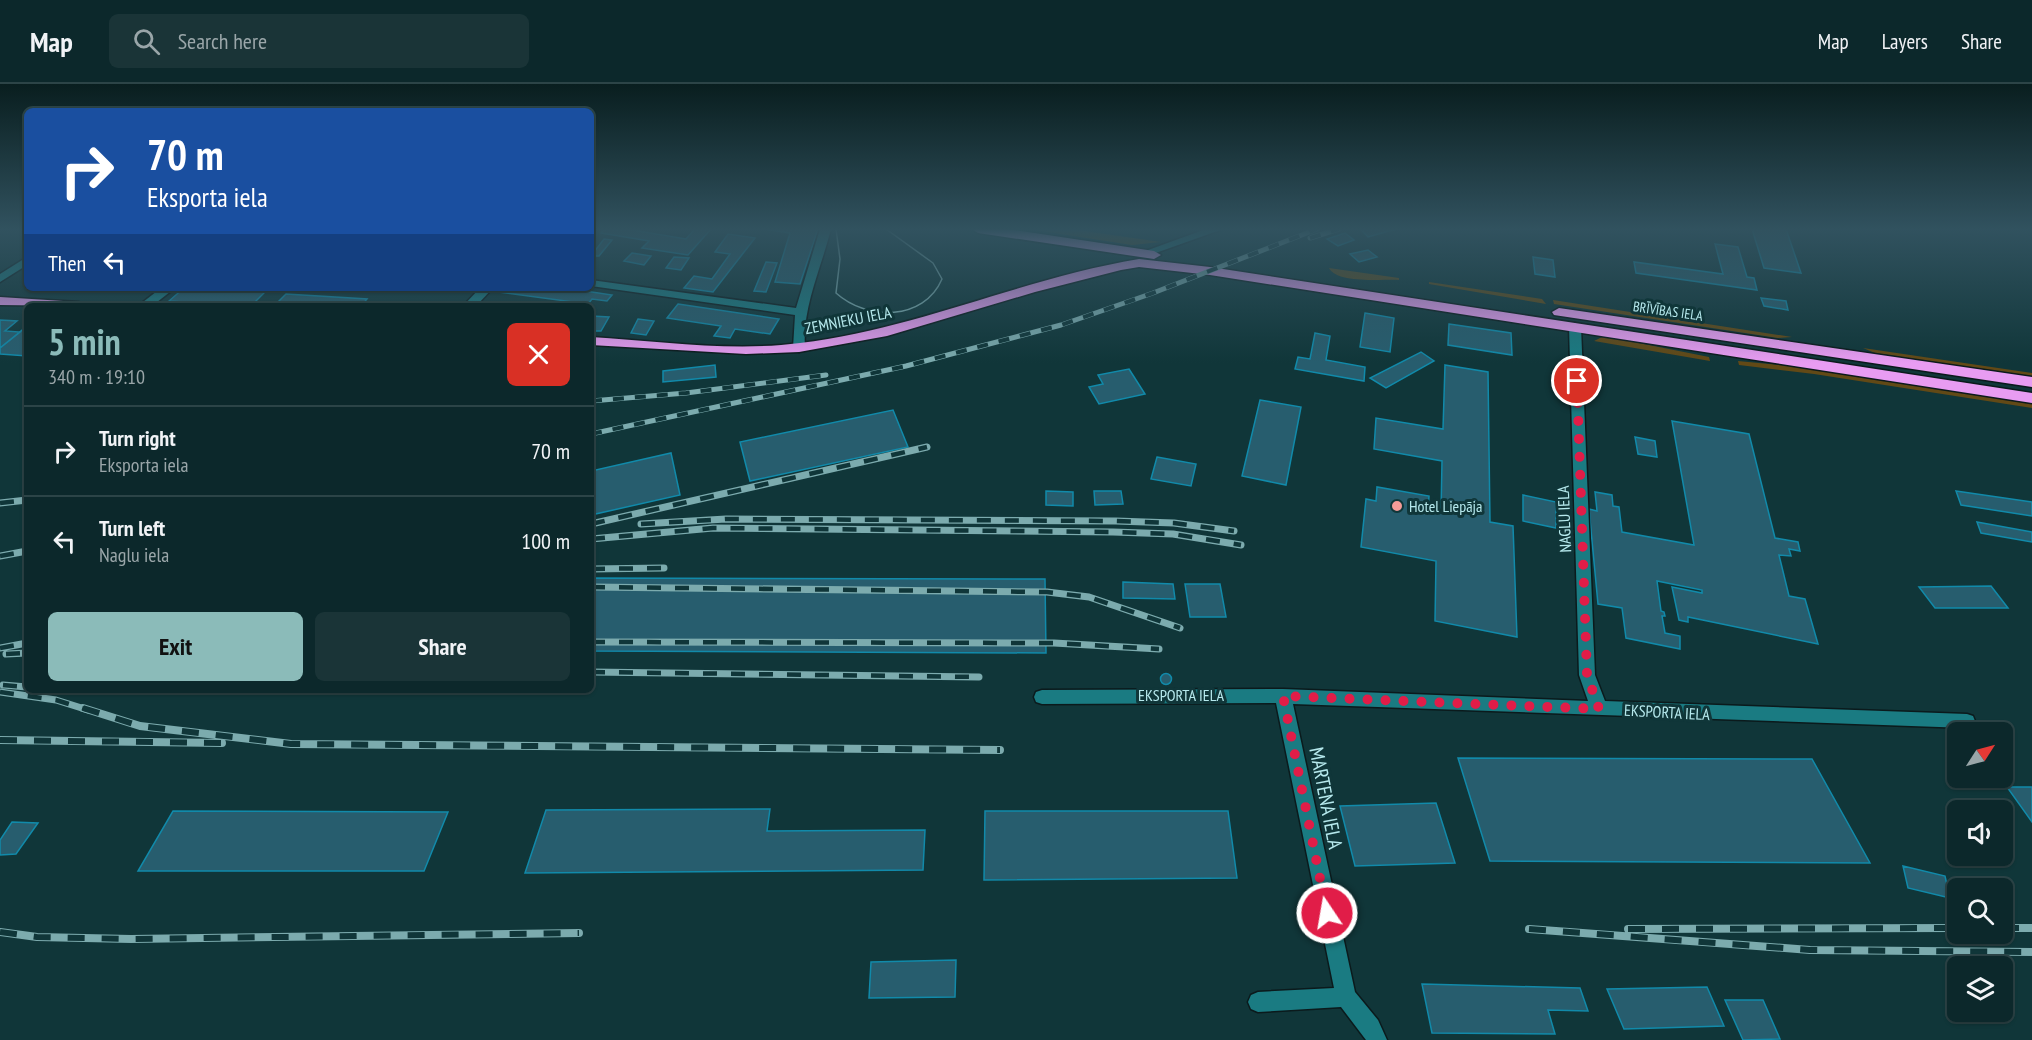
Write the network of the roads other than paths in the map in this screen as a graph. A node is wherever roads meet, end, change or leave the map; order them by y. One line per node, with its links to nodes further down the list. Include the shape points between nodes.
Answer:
1 (813, 274): 12 (street)
2 (1086, 274): 15 (highway, ZEMNIEKU IELA, via 882,333)
3 (1228, 274): 13 (highway, BRĪVĪBAS IELA)
4 (1255, 274): 16 (highway, BRĪVĪBAS IELA)
5 (594, 283): 12 (street)
6 (165, 291): 10 (street)
7 (484, 291): 11 (street)
8 (0, 301): 9 (highway)
9 (32, 303)
10 (148, 303)
11 (473, 303)
12 (802, 312): 15 (street)
13 (1575, 327): 17 (highway, BRĪVĪBAS IELA); 20 (street, NAGLU IELA, via 1587,675)
14 (594, 341): 15 (highway, ZEMNIEKU IELA, via 746,350)
15 (799, 348)
16 (2032, 382)
17 (2032, 399)
18 (1283, 696): 19 (street, EKSPORTA IELA, via 1142,694); 20 (street, EKSPORTA IELA); 22 (street, MARTENA IELA)
19 (1042, 698)
20 (1599, 709): 21 (street, EKSPORTA IELA)
21 (1967, 721)
22 (1346, 997): 23 (street); 24 (street, MARTENA IELA)
23 (1258, 1002)
24 (1377, 1040)

